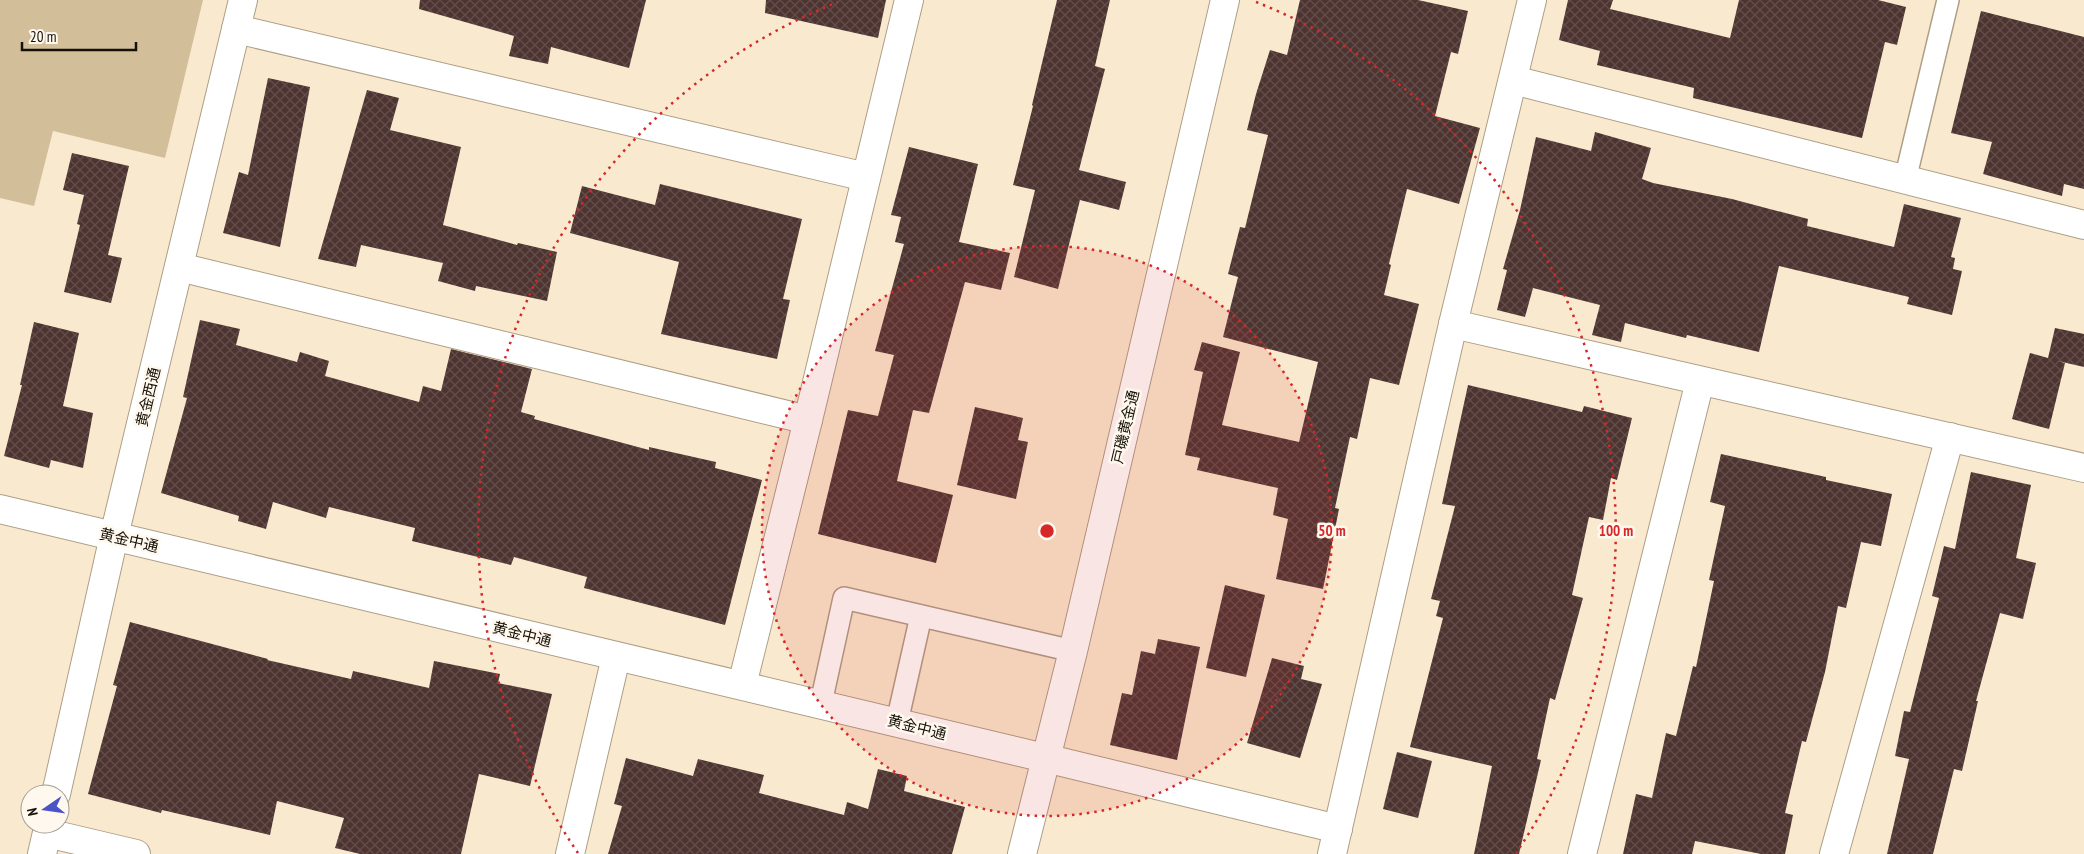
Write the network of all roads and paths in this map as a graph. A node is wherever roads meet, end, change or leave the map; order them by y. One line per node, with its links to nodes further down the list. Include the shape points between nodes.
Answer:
1 (243, 0): 6 (street, 黄金西通)
2 (909, 0): 8 (street)
3 (1225, 0): 20 (street, 戸磯黄金通)
4 (1532, 0): 7 (street)
5 (1948, 0): 9 (lane)
6 (236, 29): 8 (street); 11 (street, 黄金西通)
7 (1513, 80): 9 (street); 12 (street)
8 (866, 177): 14 (street)
9 (1905, 180): 10 (street)
10 (2084, 226)
11 (179, 267): 14 (street); 18 (street, 黄金西通)
12 (1453, 324): 13 (street); 28 (street)
13 (1700, 381): 15 (street); 32 (street)
14 (808, 420): 22 (street)
15 (1950, 437): 16 (street); 33 (street)
16 (2084, 468)
17 (0, 509): 18 (street, 黄金中通)
18 (114, 536): 21 (street, 黄金中通); 26 (street, 黄金西通)
19 (921, 616): 20 (lane); 23 (lane, via 844,598); 24 (lane)
20 (1073, 651): 25 (street, 戸磯黄金通)
21 (616, 656): 22 (street, 黄金中通); 30 (street)
22 (742, 684): 23 (street, 黄金中通)
23 (820, 703): 24 (street, 黄金中通)
24 (897, 722): 25 (street, 黄金中通)
25 (1045, 758): 28 (street, 黄金中通); 31 (street, 戸磯黄金通)
26 (58, 784)
27 (46, 837): 29 (street)
28 (1335, 842)
29 (136, 854)
30 (570, 854)
31 (1022, 854)
32 (1582, 854)
33 (1834, 854)

